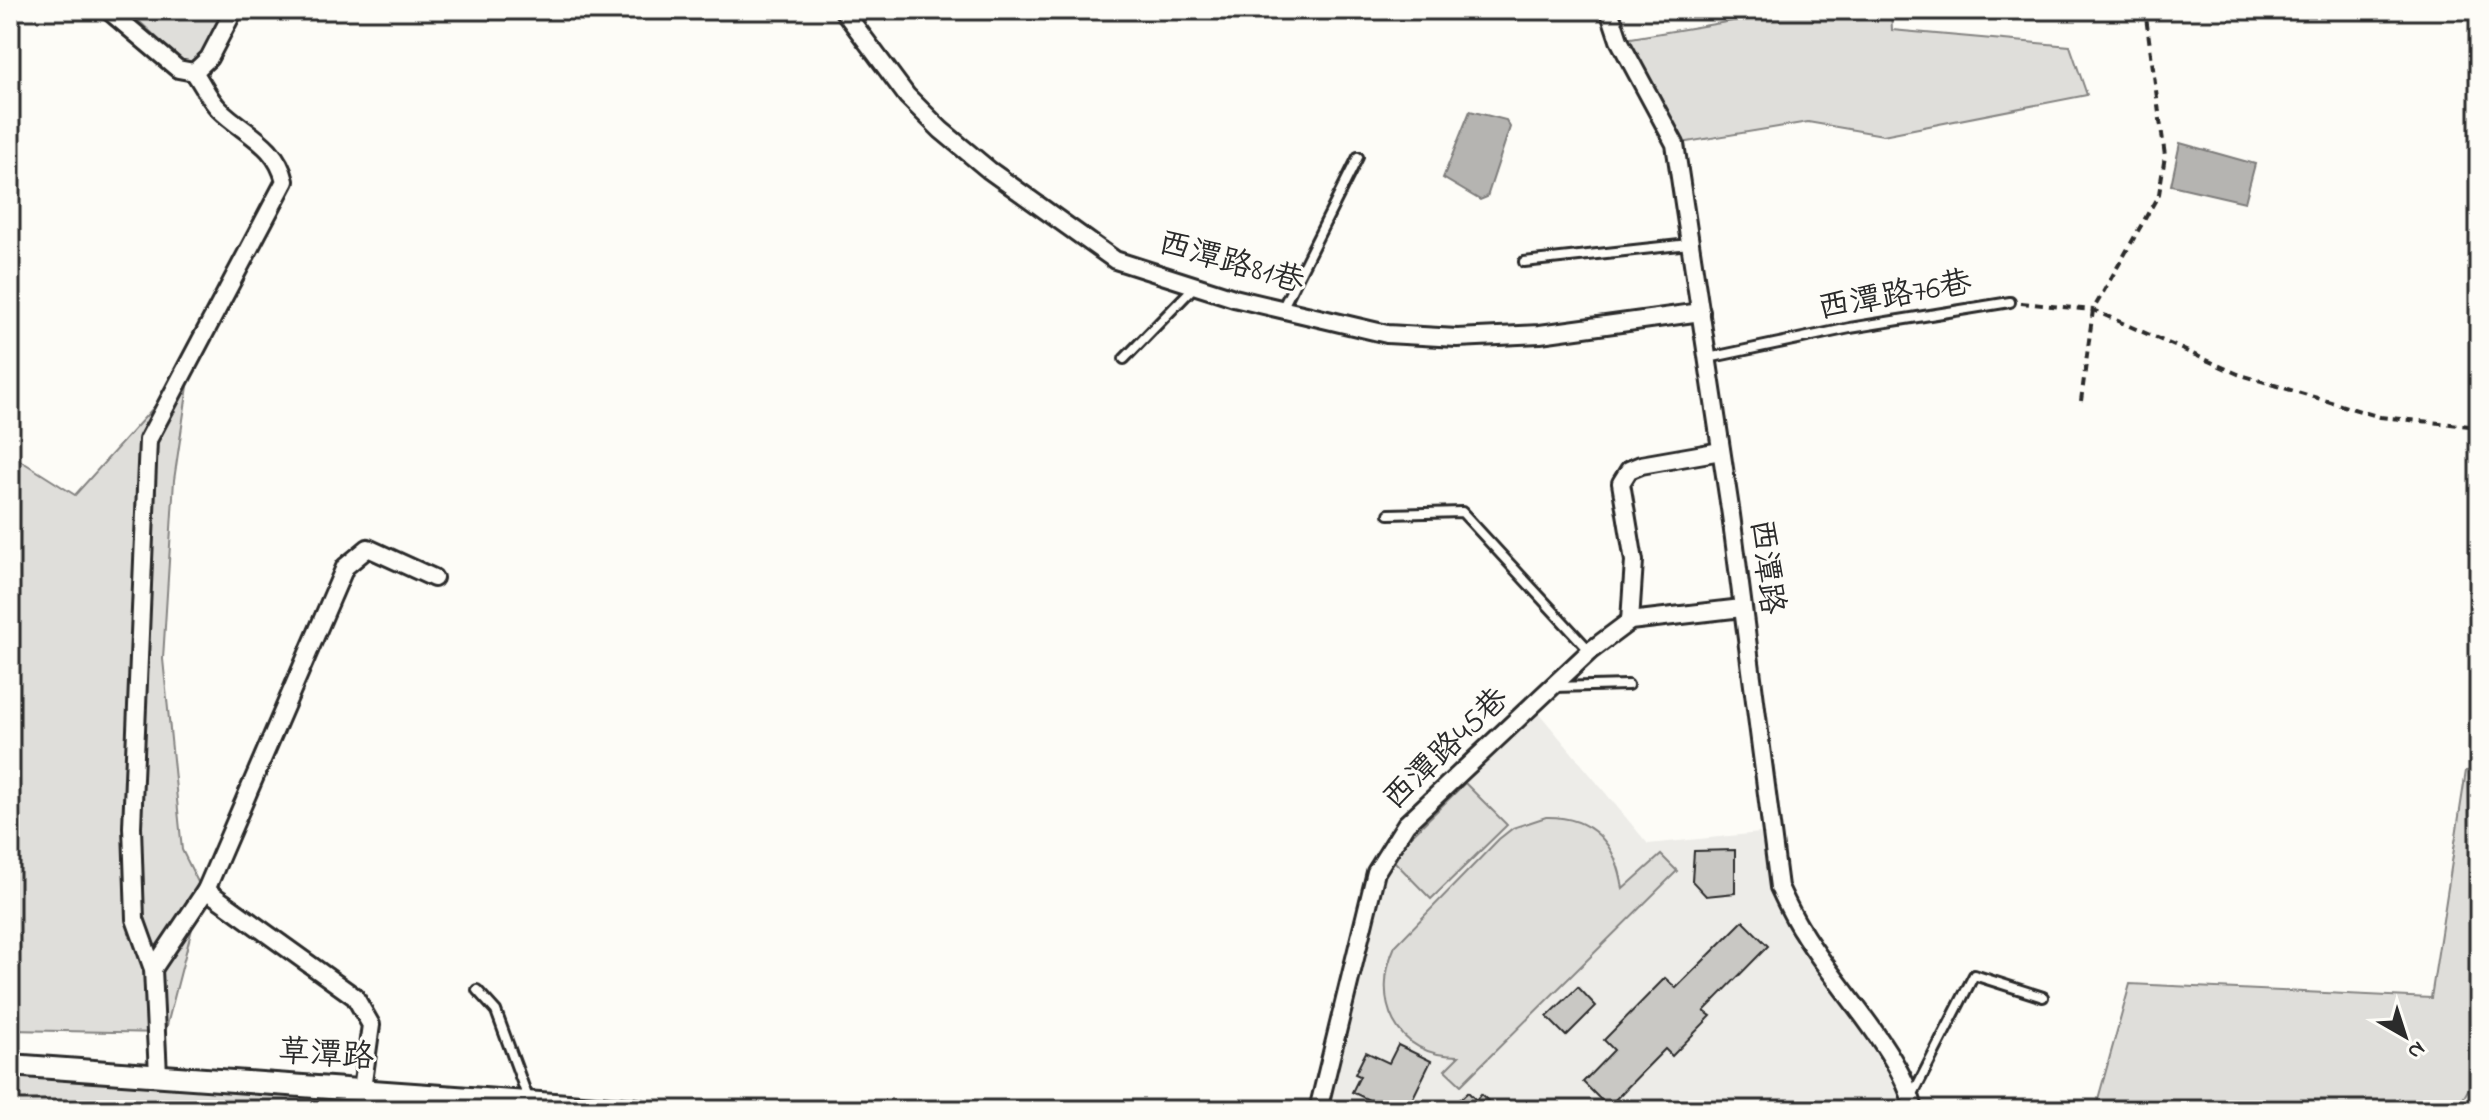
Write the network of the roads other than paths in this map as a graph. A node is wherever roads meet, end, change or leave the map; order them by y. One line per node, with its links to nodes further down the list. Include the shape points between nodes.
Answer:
1 (108, 10): 5 (street, via 178,69)
2 (234, 10): 5 (street, via 209,58)
3 (843, 10): 9 (street, 西潭路81巷, via 907,96 989,170 1115,260)
4 (1609, 10): 7 (street, 西潭路, via 1619,40 1675,144)
5 (194, 72): 24 (street, via 218,108 267,146 285,181 148,440 132,827 135,919)
6 (1358, 157): 11 (lane)
7 (1689, 244): 8 (lane); 12 (street, 西潭路)
8 (1524, 262)
9 (1195, 286): 11 (street, 西潭路81巷); 14 (lane)
10 (2010, 302): 13 (lane, 西潭路76巷)
11 (1282, 309): 12 (street, 西潭路81巷, via 1387,334 1457,338 1554,332)
12 (1701, 312): 13 (street, 西潭路)
13 (1708, 358): 15 (street, 西潭路)
14 (1124, 359)
15 (1721, 451): 18 (street, 西潭路); 19 (street, via 1641,465 1629,470 1621,483 1634,561)
16 (1389, 514): 20 (lane, via 1462,512)
17 (434, 578): 23 (street, via 368,548 345,567)
18 (1742, 608): 19 (street); 32 (street, 西潭路, via 1779,887)
19 (1630, 621): 20 (street, 西潭路45巷)
20 (1590, 651): 22 (street, 西潭路45巷)
21 (1628, 685): 22 (lane)
22 (1553, 687): 34 (street, 西潭路45巷, via 1406,824 1376,872)
23 (206, 890): 24 (street); 29 (street, via 355,997 371,1025)
24 (153, 969): 28 (street)
25 (477, 990): 31 (lane, via 496,1011)
26 (2043, 997): 32 (lane, via 1974,975)
27 (10, 1065): 28 (street, 草潭路)
28 (158, 1075): 29 (street, 草潭路)
29 (362, 1089): 30 (street, 草潭路)
30 (426, 1102): 31 (street, 草潭路)
31 (529, 1102): 33 (street, 草潭路)
32 (1913, 1103)
33 (637, 1110)
34 (1318, 1110)

